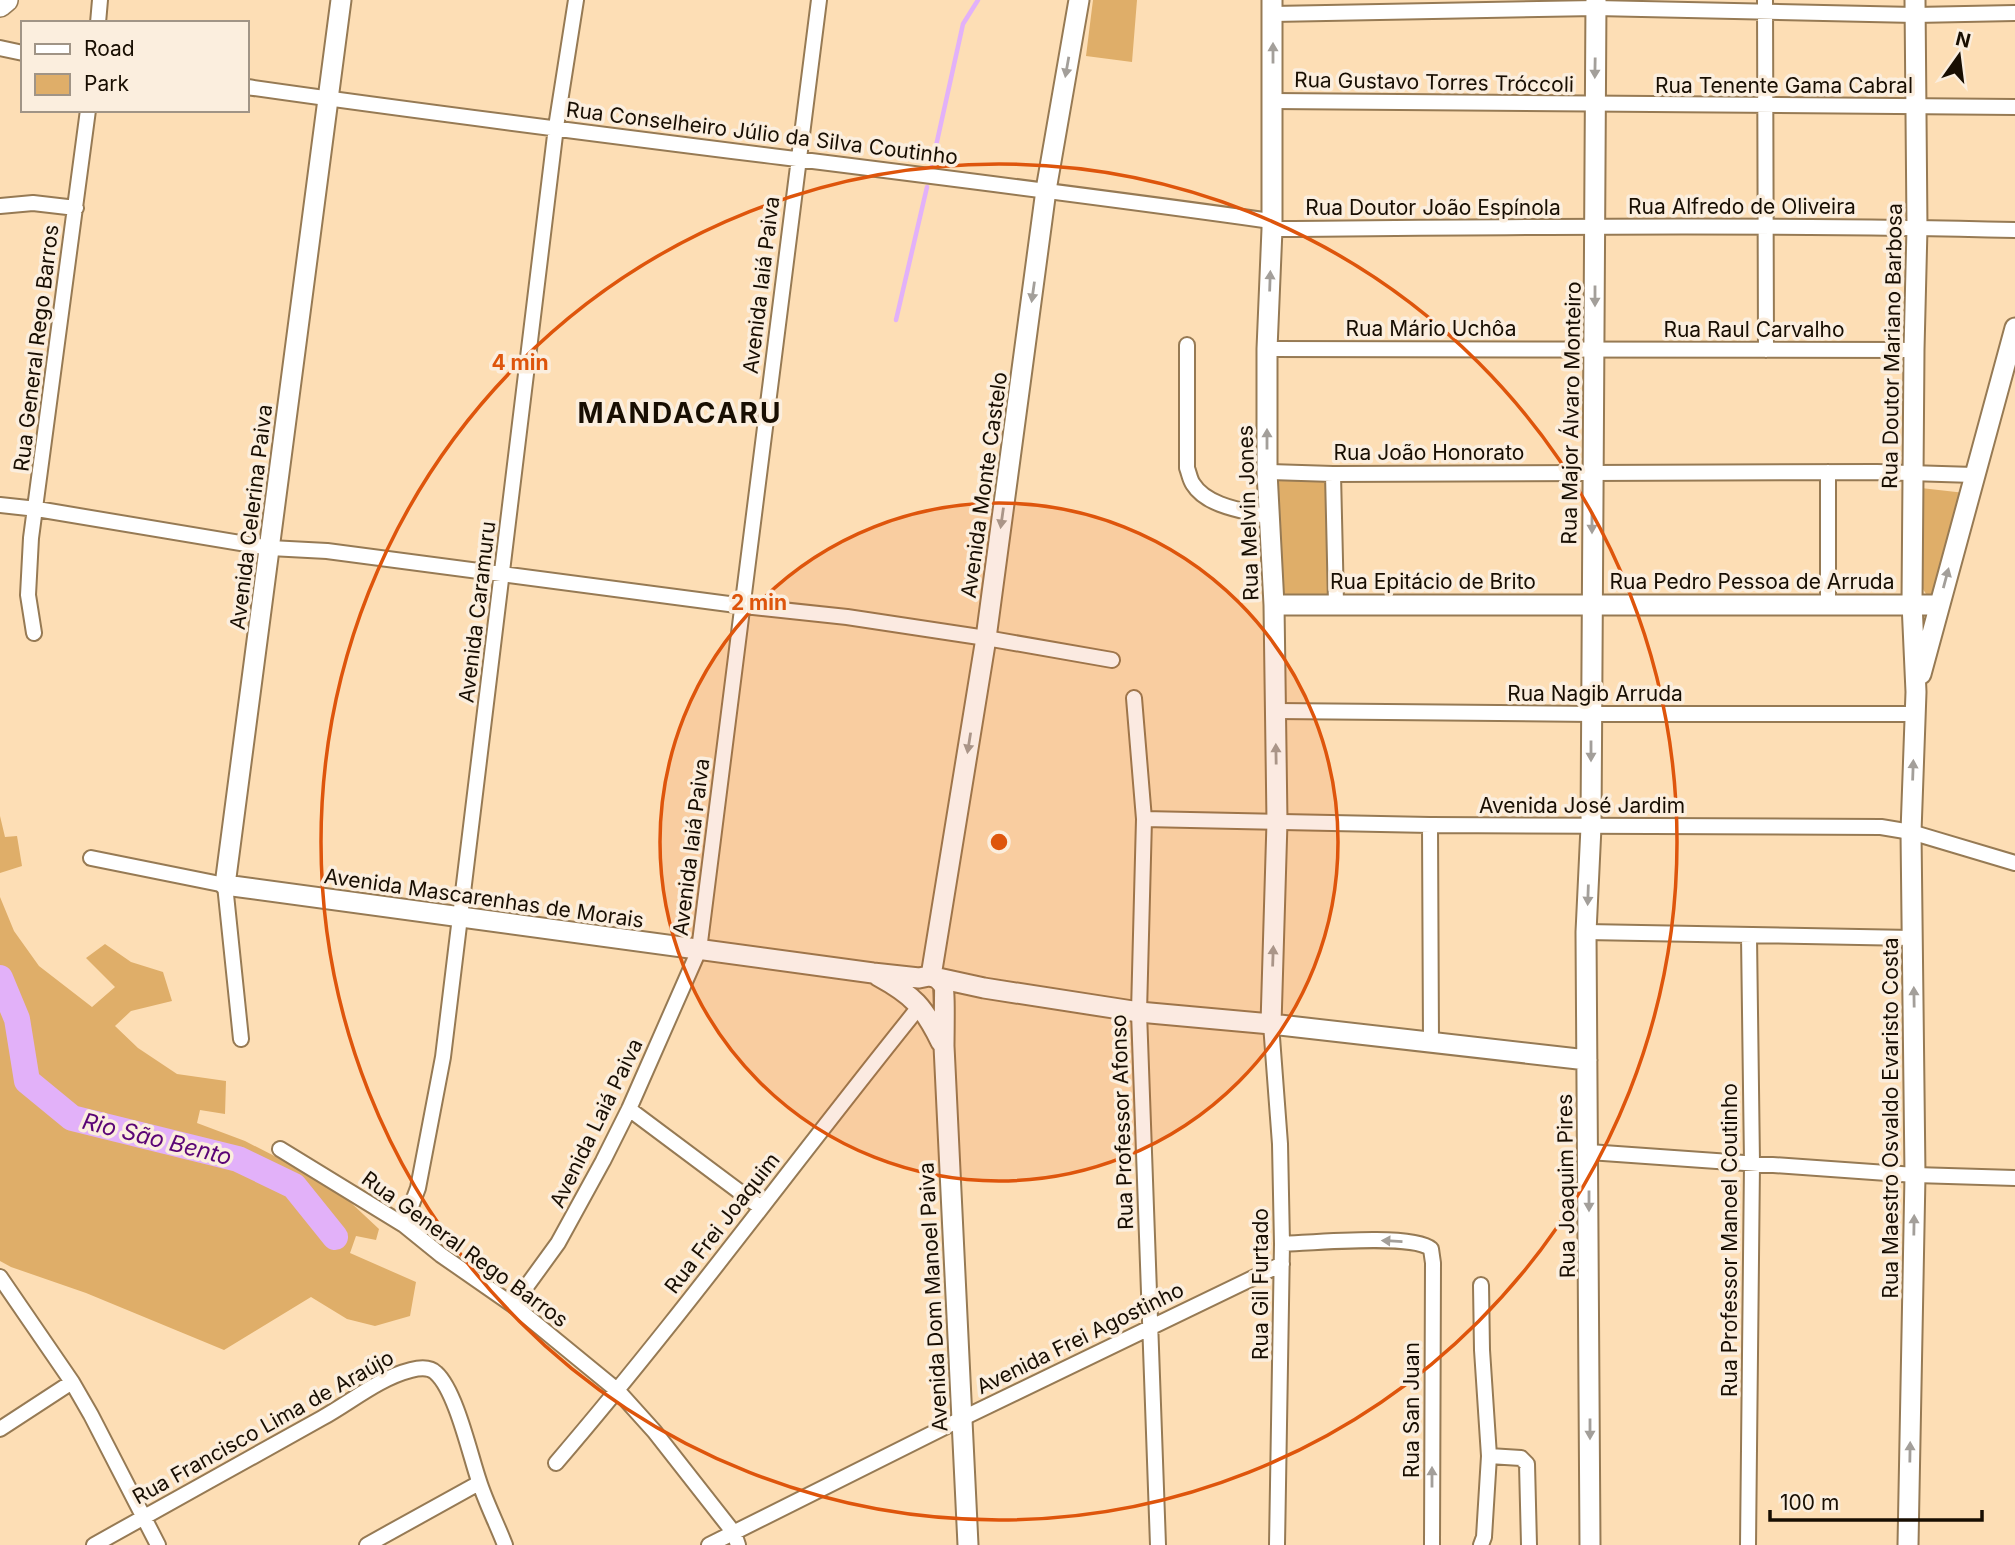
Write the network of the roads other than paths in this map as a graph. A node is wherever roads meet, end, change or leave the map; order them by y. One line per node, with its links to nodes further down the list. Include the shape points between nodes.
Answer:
1 (6, 0): 8 (main road)
2 (100, 0): 13 (street)
3 (341, 0): 17 (street, Avenida Celerina Paiva)
4 (576, 0): 24 (street, Avenida Caramuru)
5 (819, 0): 25 (street, Avenida Iaiá Paiva)
6 (1079, 0): 26 (street, Avenida Monte Castelo, one-way to 26)
7 (1596, 4): 9 (street); 10 (street); 20 (street, Rua Major Álvaro Monteiro, one-way to 20)
8 (0, 5)
9 (1765, 6): 11 (street); 19 (street)
10 (1273, 7): 18 (street, Rua Melvin Jones, one-way to 10)
11 (1915, 7): 12 (street); 21 (street, Rua Doutor Mariano Barbosa)
12 (2015, 13)
13 (98, 21)
14 (0, 48): 15 (street)
15 (21, 53)
16 (248, 88): 17 (street, Rua Conselheiro Júlio da Silva Coutinho)
17 (328, 99): 24 (street, Rua Conselheiro Júlio da Silva Coutinho); 49 (street, Avenida Celerina Paiva)
18 (1273, 101): 20 (street, Rua Gustavo Torres Tróccoli); 29 (street, Rua Melvin Jones)
19 (1766, 104): 20 (street, Rua Tenente Gama Cabral); 21 (street, Rua Tenente Gama Cabral); 31 (street)
20 (1595, 105): 30 (street, Rua Major Álvaro Monteiro)
21 (1915, 107): 22 (street, Rua Tenente Gama Cabral); 32 (street, Rua Doutor Mariano Barbosa)
22 (2015, 107)
23 (88, 112): 28 (street, Rua General Rego Barros)
24 (556, 127): 25 (street, Rua Conselheiro Júlio da Silva Coutinho); 50 (street, Avenida Caramuru)
25 (797, 160): 26 (street, Rua Conselheiro Júlio da Silva Coutinho); 57 (street, Avenida Iaiá Paiva)
26 (1046, 190): 29 (street, Rua Conselheiro Júlio da Silva Coutinho); 59 (street, Avenida Monte Castelo, one-way to 59)
27 (0, 206): 28 (street, via 33,203)
28 (76, 208): 47 (street, Rua General Rego Barros)
29 (1272, 225): 30 (street, Rua Doutor João Espínola); 36 (street, Rua Melvin Jones, one-way to 29)
30 (1595, 227): 31 (street, Rua Alfredo de Oliveira); 37 (street, Rua Major Álvaro Monteiro, one-way to 37)
31 (1765, 228): 32 (street, Rua Alfredo de Oliveira); 38 (street)
32 (1917, 228): 33 (street, Rua Alfredo de Oliveira); 39 (street, Rua Doutor Mariano Barbosa)
33 (2015, 230)
34 (2015, 328): 45 (street)
35 (1187, 345): 48 (street, via 1187,468 1193,485 1220,504)
36 (1267, 349): 37 (street, Rua Mário Uchôa); 40 (street, Rua Melvin Jones, one-way to 36)
37 (1595, 350): 38 (street, Rua Raul Carvalho); 41 (street, Rua Major Álvaro Monteiro)
38 (1766, 350): 39 (street, Rua Raul Carvalho)
39 (1914, 350): 43 (street, Rua Doutor Mariano Barbosa)
40 (1267, 472): 44 (street, Rua João Honorato); 48 (street, Rua Melvin Jones)
41 (1592, 472): 42 (street, Rua João Honorato); 44 (street, Rua João Honorato); 53 (street, Rua Major Álvaro Monteiro, one-way to 53)
42 (1828, 472): 43 (street, Rua João Honorato); 55 (street)
43 (1914, 472): 45 (street, Rua João Honorato); 52 (street, Rua Doutor Mariano Barbosa)
44 (1333, 474): 51 (street)
45 (1974, 475): 56 (street, one-way to 45)
46 (0, 505): 47 (street)
47 (37, 509): 49 (street); 58 (street, Rua General Rego Barros, via 28,568)
48 (1269, 516): 54 (street, Rua Melvin Jones)
49 (270, 548): 50 (street, via 327,551); 73 (street, Avenida Celerina Paiva)
50 (503, 575): 57 (street); 74 (street, Avenida Caramuru)
51 (1336, 603): 53 (street, Rua Epitácio de Brito); 54 (street, Rua Epitácio de Brito)
52 (1912, 603): 55 (street, Rua Pedro Pessoa de Arruda); 56 (street, Rua Pedro Pessoa de Arruda); 61 (street, Rua Doutor Mariano Barbosa)
53 (1592, 604): 55 (street, Rua Pedro Pessoa de Arruda); 64 (street, Rua Major Álvaro Monteiro)
54 (1274, 605): 63 (street, Rua Melvin Jones)
55 (1828, 605)
56 (1938, 605): 61 (street)
57 (744, 606): 59 (street); 78 (street, Avenida Iaiá Paiva)
58 (34, 633)
59 (986, 638): 60 (street); 79 (street, Avenida Monte Castelo, one-way to 79)
60 (1112, 660)
61 (1916, 692): 65 (street, Rua Maestro Osvaldo Evaristo Costa)
62 (1134, 698): 66 (street, Rua Professor Afonso)
63 (1276, 710): 64 (street, Rua Nagib Arruda); 67 (street, Rua Melvin Jones, one-way to 63)
64 (1592, 714): 65 (street, Rua Nagib Arruda); 69 (street, Rua Major Álvaro Monteiro, one-way to 69)
65 (1915, 714): 70 (street, Rua Maestro Osvaldo Evaristo Costa, one-way to 65)
66 (1144, 820): 67 (street, Avenida José Jardim); 80 (street, Rua Professor Afonso)
67 (1277, 822): 68 (street, Avenida José Jardim); 81 (street, Rua Melvin Jones, one-way to 67)
68 (1430, 825): 69 (street, Avenida José Jardim); 83 (street)
69 (1591, 827): 70 (street, Avenida José Jardim, via 1842,826); 75 (street, Rua Joaquim Pires, one-way to 75)
70 (1911, 832): 72 (street, Avenida José Jardim); 77 (street, Rua Maestro Osvaldo Evaristo Costa)
71 (91, 858): 73 (street, Avenida Mascarenhas de Morais)
72 (2015, 863)
73 (225, 885): 74 (street, Avenida Mascarenhas de Morais); 82 (street, Avenida Celerina Paiva)
74 (461, 917): 78 (street, Avenida Mascarenhas de Morais); 92 (street, Avenida Caramuru, via 430,1133)
75 (1586, 932): 76 (street); 84 (street, Rua Joaquim Pires)
76 (1749, 936): 77 (street); 88 (street, Rua Professor Manoel Coutinho)
77 (1913, 938): 89 (street, Rua Maestro Osvaldo Evaristo Costa, one-way to 77)
78 (699, 950): 79 (street, Avenida Mascarenhas de Morais, via 873,973); 85 (street, Avenida Laiá Paiva)
79 (928, 992): 80 (street, via 984,988); 91 (street, Rua Frei Joaquim); 101 (street, Avenida Dom Manoel Paiva, via 944,1046)
80 (1139, 1012): 81 (street); 98 (street, Rua Professor Afonso)
81 (1271, 1024): 83 (street); 93 (street, Rua Gil Furtado)
82 (241, 1040)
83 (1431, 1043): 84 (street)
84 (1587, 1060): 87 (street, Rua Joaquim Pires)
85 (629, 1110): 91 (street); 97 (street, Avenida Laiá Paiva, via 558,1243)
86 (280, 1149): 92 (street, Rua General Rego Barros)
87 (1589, 1152): 88 (street); 119 (street, Rua Joaquim Pires, one-way to 119)
88 (1752, 1163): 89 (street); 120 (street, Rua Professor Manoel Coutinho)
89 (1916, 1175): 90 (street); 121 (street, Rua Maestro Osvaldo Evaristo Costa, one-way to 89)
90 (2015, 1178)
91 (760, 1207): 100 (street, Rua Frei Joaquim)
92 (404, 1225): 97 (street, Rua General Rego Barros)
93 (1282, 1244): 94 (street, Rua Gil Furtado); 116 (street, Rua San Juan, one-way to 93, via 1431,1249 1419,1242 1372,1240)
94 (1282, 1264): 98 (street, Avenida Frei Agostinho); 115 (street, Rua Gil Furtado)
95 (0, 1277): 99 (street)
96 (1482, 1286): 103 (street)
97 (513, 1305): 100 (street, Rua General Rego Barros)
98 (1149, 1327): 101 (street, Avenida Frei Agostinho); 114 (street, Rua Professor Afonso)
99 (72, 1382): 102 (street); 106 (street)
100 (618, 1391): 104 (street, Rua Frei Joaquim); 107 (street, Rua General Rego Barros)
101 (961, 1419): 107 (street, Avenida Frei Agostinho); 113 (street, Avenida Dom Manoel Paiva)
102 (0, 1429)
103 (1489, 1456): 117 (street); 118 (street, via 1521,1458 1527,1464)
104 (556, 1463)
105 (479, 1483): 106 (street, Rua Francisco Lima de Araújo, via 465,1433 438,1374 431,1369 409,1370); 110 (street); 111 (street)
106 (144, 1517): 108 (street, Rua Francisco Lima de Araújo); 109 (street)
107 (736, 1539): 112 (street, Avenida Frei Agostinho)
108 (94, 1545)
109 (158, 1545)
110 (367, 1545)
111 (505, 1545)
112 (709, 1545)
113 (968, 1545)
114 (1158, 1545)
115 (1277, 1545)
116 (1432, 1545)
117 (1481, 1545)
118 (1529, 1545)
119 (1590, 1545)
120 (1748, 1545)
121 (1908, 1545)

